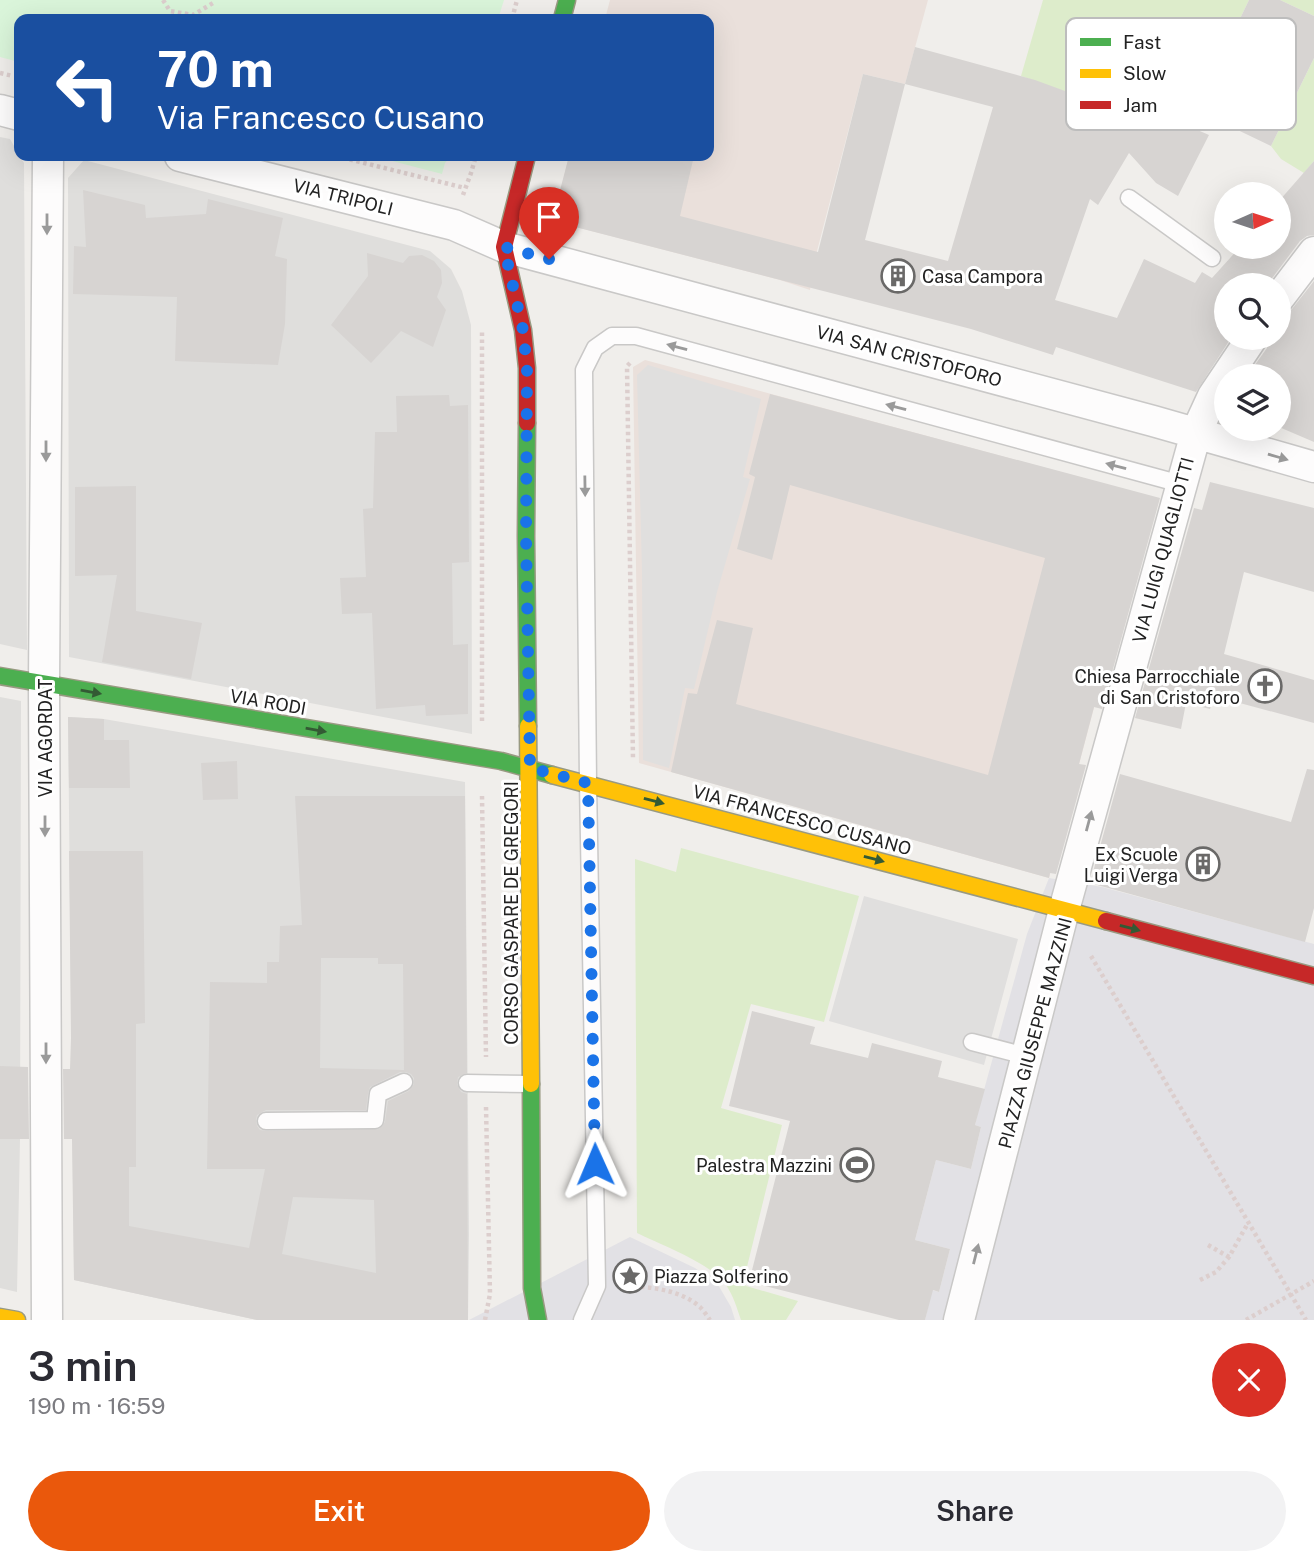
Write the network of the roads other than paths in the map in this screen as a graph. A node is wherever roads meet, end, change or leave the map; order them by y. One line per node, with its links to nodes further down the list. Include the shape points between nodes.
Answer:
1 (48, 161): 14 (street, VIA AGORDAT, one-way to 14)
2 (200, 161): 5 (street, VIA TRIPOLI, via 454,225)
3 (526, 161): 5 (street)
4 (1129, 198): 7 (lane)
5 (504, 247): 10 (street, VIA SAN CRISTOFORO); 15 (street, CORSO GASPARE DE GREGORI, via 527,368)
6 (1314, 251): 8 (street)
7 (1212, 258)
8 (1291, 282)
9 (1244, 350): 10 (street, VIA LUIGI QUAGLIOTTI, via 1213,396)
10 (1196, 433): 11 (street, VIA SAN CRISTOFORO, one-way to 11); 12 (street, VIA LUIGI QUAGLIOTTI)
11 (1314, 467)
12 (1181, 484): 16 (lane, one-way to 16, via 636,336 612,336 595,348 584,370); 17 (street, VIA LUIGI QUAGLIOTTI, one-way to 12)
13 (0, 676): 14 (street, VIA RODI)
14 (44, 684): 15 (street, VIA RODI, one-way to 15); 28 (street, VIA AGORDAT, one-way to 28)
15 (530, 768): 16 (street, VIA FRANCESCO CUSANO); 23 (street, CORSO GASPARE DE GREGORI)
16 (588, 783): 17 (street, VIA FRANCESCO CUSANO, one-way to 17); 31 (lane, via 597,1286)
17 (1064, 910): 18 (street, PIAZZA GIUSEPPE MAZZINI, one-way to 18); 20 (street, PIAZZA GIUSEPPE MAZZINI)
18 (1314, 975)
19 (972, 1042): 20 (lane)
20 (1026, 1056): 32 (street, PIAZZA GIUSEPPE MAZZINI, one-way to 20)
21 (404, 1082): 24 (lane, via 378,1094 376,1120)
22 (467, 1083): 23 (lane)
23 (531, 1084): 25 (street, CORSO GASPARE DE GREGORI)
24 (266, 1121)
25 (532, 1288): 29 (street, CORSO GASPARE DE GREGORI); 30 (street, CORSO GASPARE DE GREGORI)
26 (0, 1317): 27 (street)
27 (17, 1320)
28 (47, 1320)
29 (522, 1320)
30 (538, 1320)
31 (582, 1320)
32 (959, 1320)

